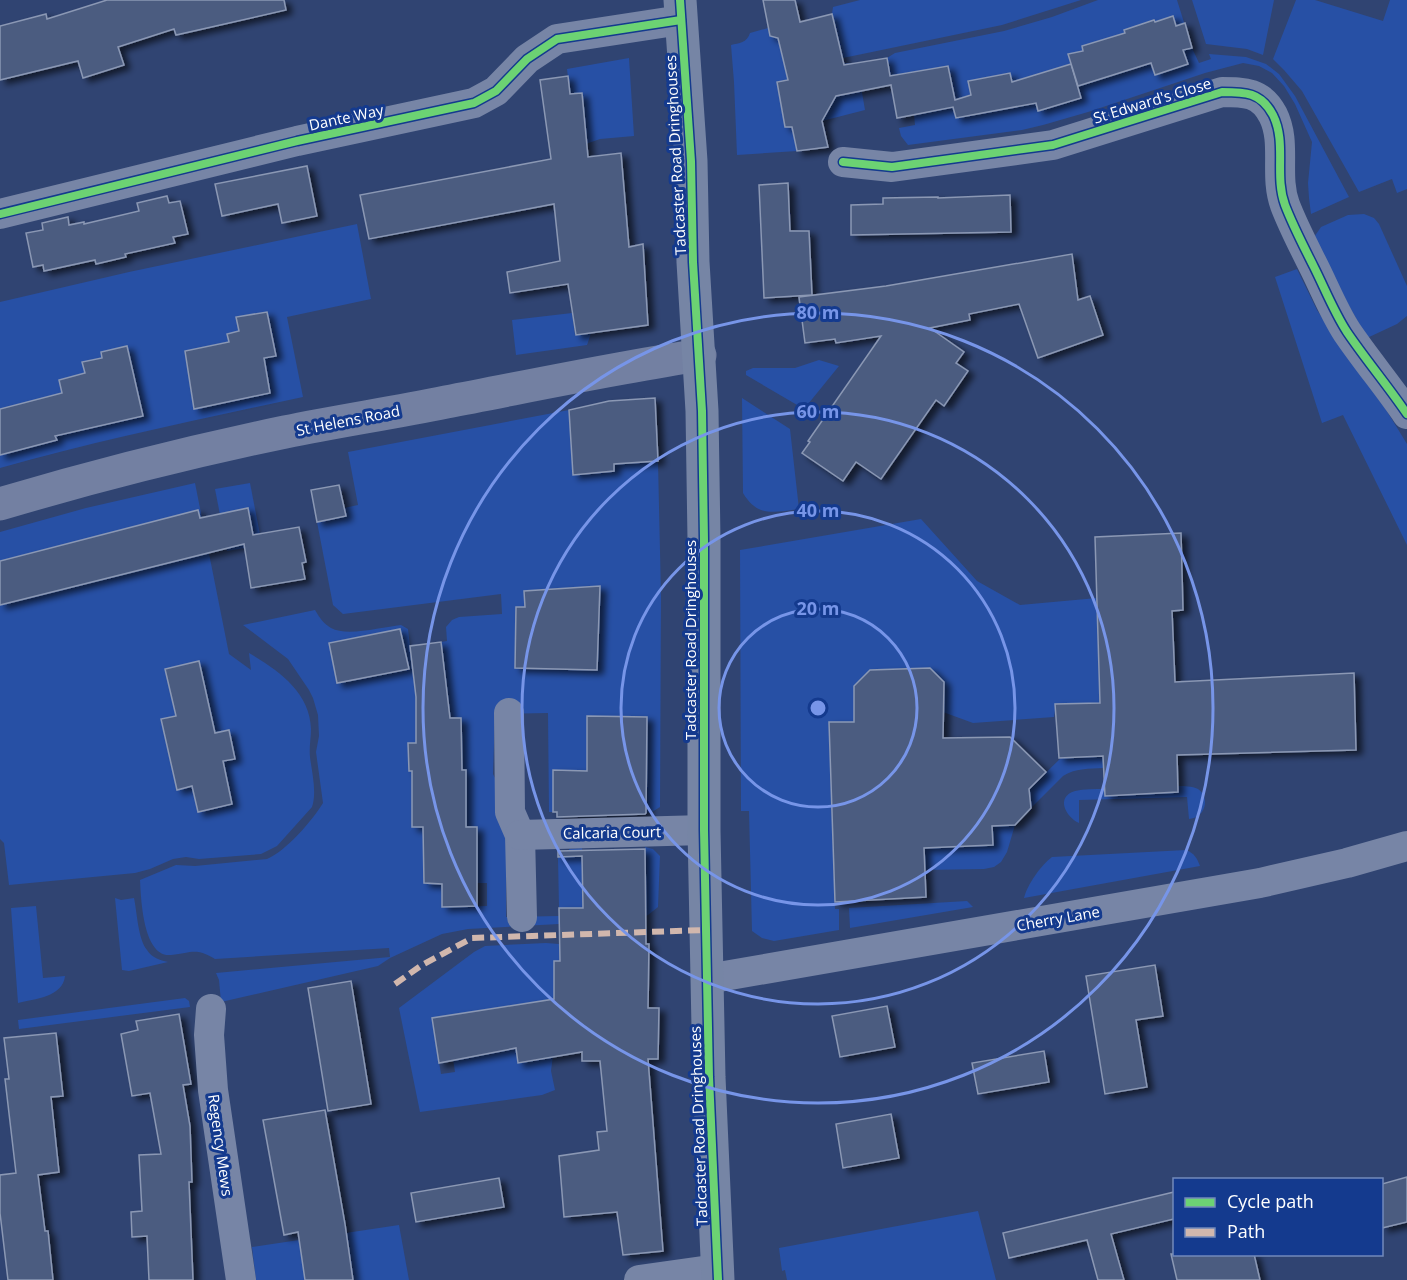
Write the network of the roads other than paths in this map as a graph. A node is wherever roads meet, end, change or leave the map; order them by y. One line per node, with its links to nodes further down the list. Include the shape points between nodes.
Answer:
1 (681, 10): 3 (street, Dante Way, via 557,39 527,59 496,91 474,103 297,141); 4 (main road, Tadcaster Road Dringhouses)
2 (843, 162): 5 (street, St Edward's Close, via 892,167 1053,145 1222,92 1246,92 1262,101 1273,115 1280,141 1279,176 1284,203 1330,300 1345,329)
3 (0, 214)
4 (700, 355): 6 (street, St Helens Road, via 252,439); 8 (main road, Tadcaster Road Dringhouses)
5 (1407, 414)
6 (0, 504)
7 (509, 713): 9 (street, via 510,812)
8 (704, 830): 9 (street, Calcaria Court); 12 (main road, Tadcaster Road Dringhouses)
9 (520, 835): 11 (street)
10 (1407, 846): 12 (street, Cherry Lane, via 1260,883)
11 (522, 917)
12 (707, 979): 14 (main road, Tadcaster Road Dringhouses)
13 (212, 1009): 15 (street, Regency Mews, via 209,1035 213,1090)
14 (717, 1274): 16 (street)
15 (241, 1280)
16 (639, 1280)

